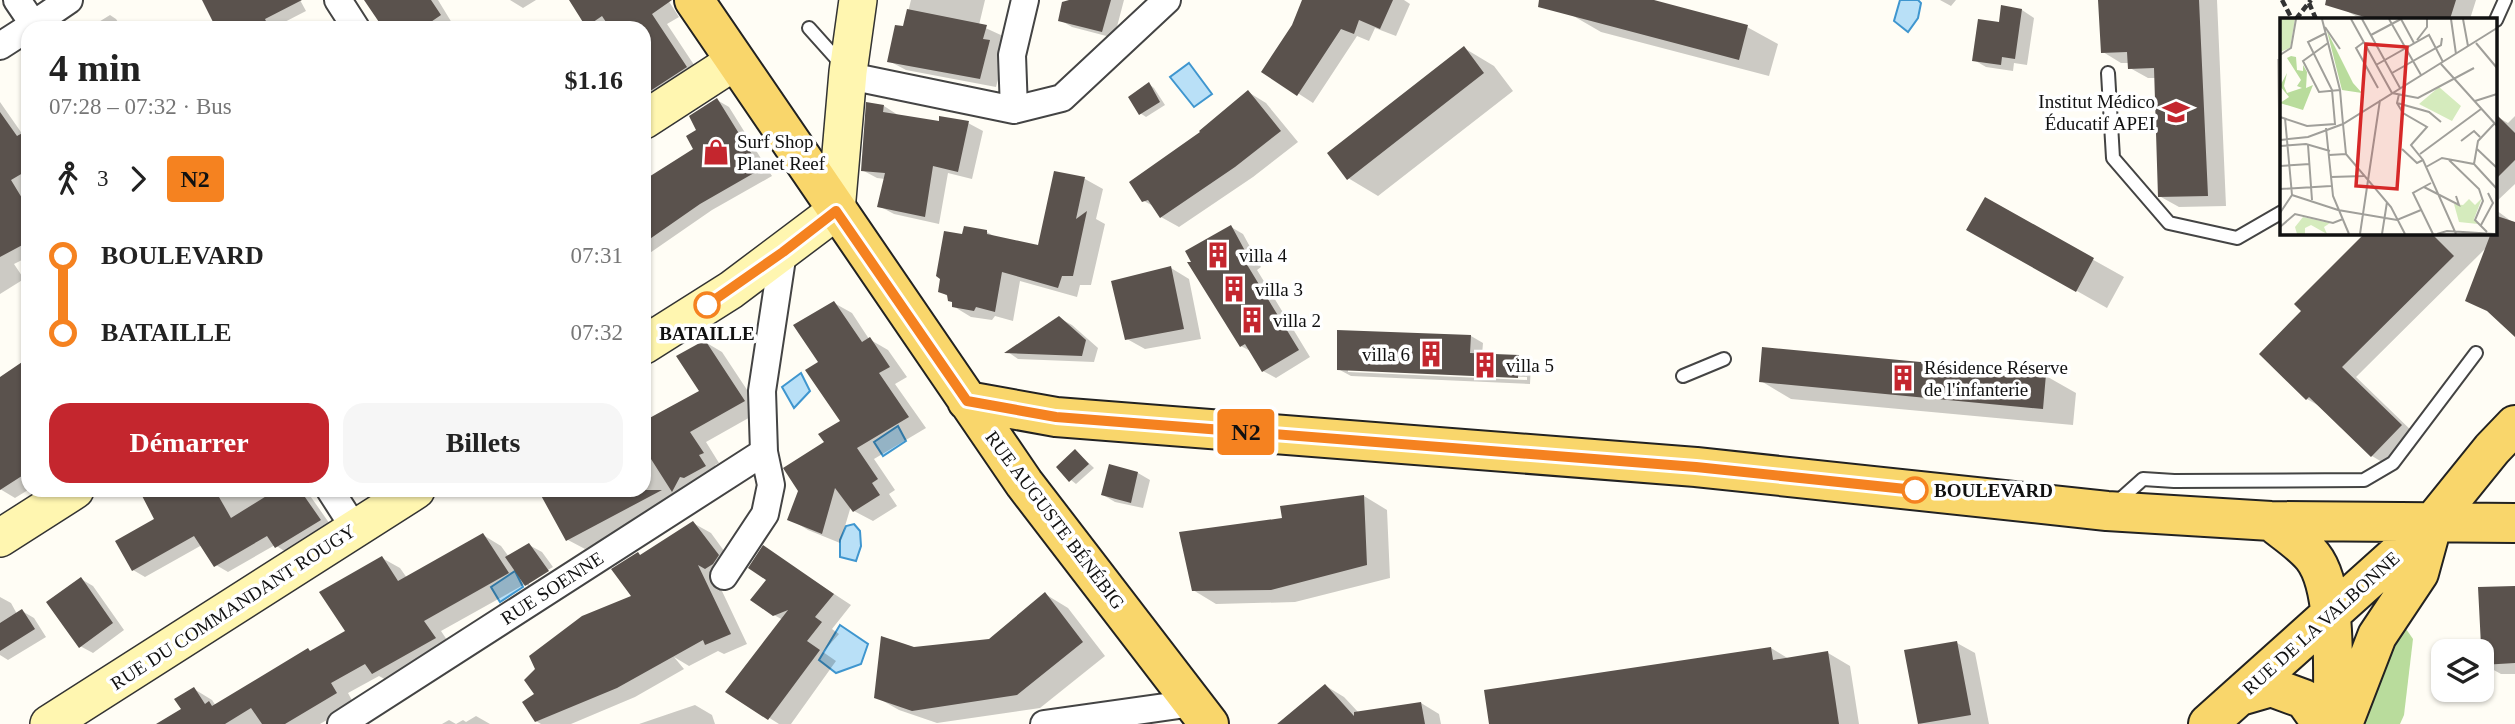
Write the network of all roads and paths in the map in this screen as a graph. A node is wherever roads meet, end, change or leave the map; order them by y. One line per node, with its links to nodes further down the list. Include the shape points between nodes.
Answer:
1 (16, 0): 15 (street)
2 (69, 0): 16 (street)
3 (338, 0): 17 (street)
4 (694, 0): 21 (main road, RUE AUGUSTE BÉNÉBIG)
5 (858, 0): 22 (street)
6 (1024, 0): 24 (street, via 1012,55)
7 (1167, 0): 24 (street, via 1062,98)
8 (2282, 0): 11 (path)
9 (2505, 0): 14 (lane)
10 (2310, 1): 12 (path); 13 (path)
11 (2293, 18)
12 (2295, 18)
13 (2316, 18)
14 (2497, 18)
15 (28, 21)
16 (39, 21)
17 (352, 21)
18 (809, 28): 22 (lane)
19 (21, 33): 20 (street)
20 (0, 46)
21 (735, 61): 25 (street); 26 (main road, RUE AUGUSTE BÉNÉBIG)
22 (848, 72): 24 (street); 26 (street)
23 (2108, 73): 27 (lane, via 2113,158 2169,223 2237,238)
24 (1014, 110)
25 (651, 115)
26 (836, 211): 28 (street); 33 (main road, RUE AUGUSTE BÉNÉBIG)
27 (2280, 213)
28 (783, 252): 29 (street); 36 (street, via 762,391)
29 (651, 341)
30 (2476, 353): 41 (lane, via 2393,463 2364,480 2143,479)
31 (1724, 359): 32 (lane)
32 (1683, 376)
33 (967, 401): 34 (main road); 37 (main road, RUE AUGUSTE BÉNÉBIG)
34 (1056, 417): 37 (main road, via 1020,448); 41 (main road, via 1696,467)
35 (2507, 439): 43 (main road)
36 (764, 452): 47 (street, via 771,485 765,514); 52 (street, RUE SOENNE)
37 (1024, 483): 50 (main road, RUE AUGUSTE BÉNÉBIG)
38 (64, 497): 46 (street)
39 (334, 497): 45 (street)
40 (405, 497): 45 (street, RUE DU COMMANDANT ROUGY)
41 (2106, 511): 42 (main road)
42 (2271, 522): 43 (main road); 48 (main road, via 2313,556 2326,582)
43 (2433, 522): 44 (main road); 48 (main road, RUE DE LA VALBONNE); 57 (main road, via 2419,573 2377,636)
44 (2515, 523)
45 (355, 529): 51 (street, RUE DU COMMANDANT ROUGY)
46 (0, 538)
47 (724, 576)
48 (2330, 615): 49 (main road, RUE DE LA VALBONNE); 56 (main road)
49 (2239, 696): 54 (main road, RUE DE LA VALBONNE); 55 (main road, via 2271,687 2304,699)
50 (1201, 713): 53 (street)
51 (49, 724)
52 (341, 724)
53 (1044, 724)
54 (2208, 724)
55 (2322, 724)
56 (2333, 724)
57 (2343, 724)

